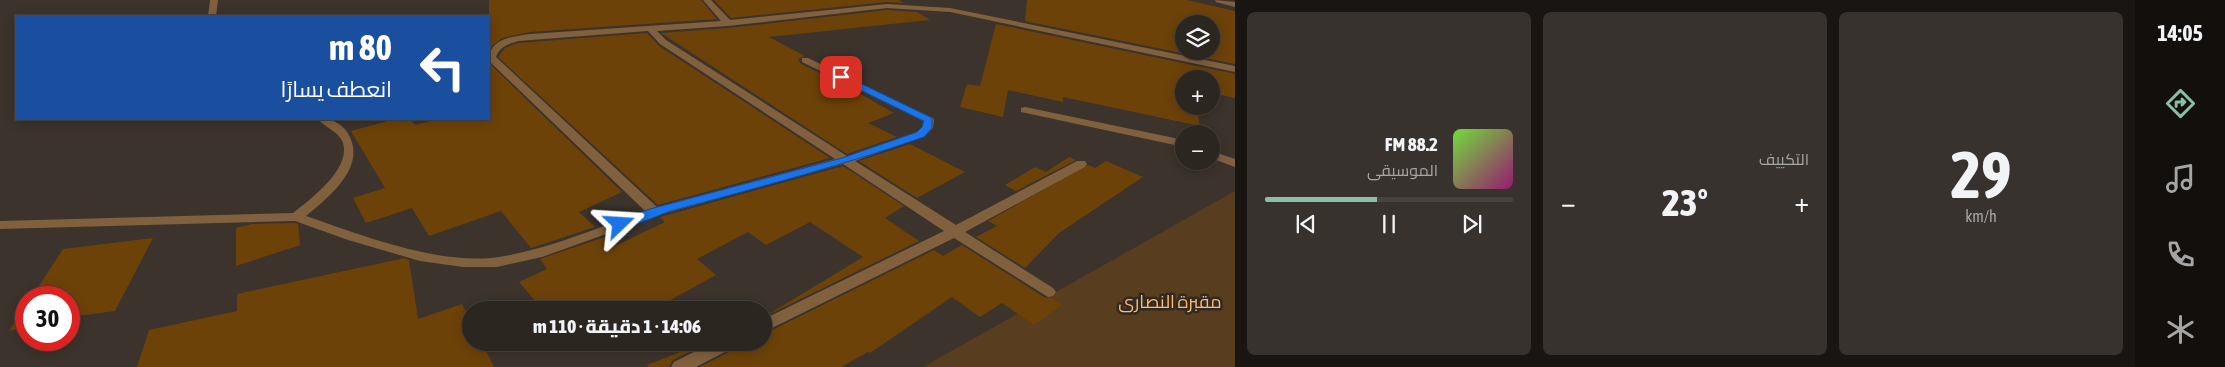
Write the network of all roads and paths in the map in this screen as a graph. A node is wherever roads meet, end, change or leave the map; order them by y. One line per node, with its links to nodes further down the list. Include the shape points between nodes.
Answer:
1 (214, 0): 5 (street)
2 (707, 0): 6 (street)
3 (1219, 0): 4 (street)
4 (1235, 5)
5 (212, 15)
6 (728, 23): 7 (street); 9 (street, via 887,6 917,7 950,10)
7 (650, 28): 14 (street, via 663,42); 17 (street, via 530,37 500,45 492,52 491,58)
8 (806, 60): 14 (street, via 929,120 921,134)
9 (1235, 69)
10 (1025, 110): 12 (street)
11 (325, 120): 18 (street, via 338,126 348,142 349,163 336,184)
12 (1175, 142)
13 (1220, 157): 15 (street)
14 (846, 160): 17 (street); 20 (street)
15 (1235, 163)
16 (1080, 164): 20 (street)
17 (654, 212): 18 (street, via 537,254 497,262 463,262 420,256)
18 (296, 217): 19 (street)
19 (0, 225)
20 (954, 232): 21 (street); 22 (street)
21 (1048, 292)
22 (772, 322)
23 (712, 351): 24 (street)
24 (680, 367)

